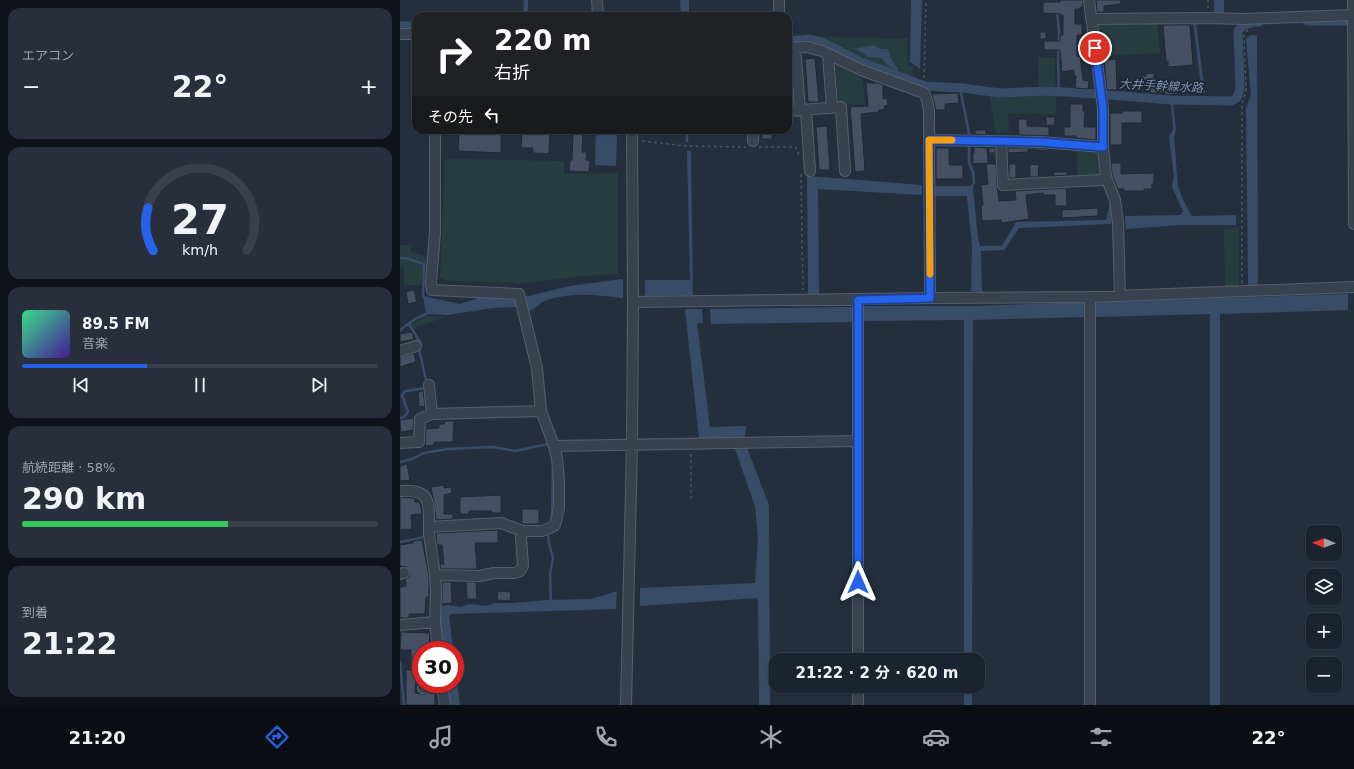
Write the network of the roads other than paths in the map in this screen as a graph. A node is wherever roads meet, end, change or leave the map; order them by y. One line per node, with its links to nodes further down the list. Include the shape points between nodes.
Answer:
1 (597, 0): 5 (street)
2 (778, 0): 6 (street)
3 (1089, 0): 8 (street)
4 (1353, 0): 7 (street)
5 (598, 12)
6 (778, 12)
7 (1354, 18): 9 (street); 29 (street)
8 (1091, 19): 9 (street); 25 (street, via 1103,108)
9 (1243, 19): 10 (street)
10 (1250, 28)
11 (400, 34): 12 (street)
12 (412, 34)
13 (792, 48): 14 (street, via 807,47)
14 (828, 54): 16 (street); 22 (street, via 856,68 924,93 929,110)
15 (796, 57): 17 (street)
16 (832, 108): 17 (street); 26 (street, via 841,107)
17 (803, 110): 18 (street); 27 (street)
18 (792, 111)
19 (435, 134): 39 (street, via 432,290 519,294 537,368)
20 (632, 134): 35 (street)
21 (753, 134): 24 (street)
22 (929, 140): 23 (street); 33 (street)
23 (1001, 142): 25 (street); 28 (street, via 1004,185 1102,180)
24 (752, 145)
25 (1103, 147): 28 (street)
26 (845, 171)
27 (806, 172)
28 (1106, 177): 31 (street, via 1115,200 1118,222)
29 (1354, 224)
30 (1354, 287): 31 (street)
31 (1120, 295): 32 (street)
32 (1090, 297): 33 (street); 58 (street)
33 (930, 298): 34 (street)
34 (858, 300): 35 (street); 41 (street)
35 (633, 302): 43 (street)
36 (416, 346): 37 (street)
37 (400, 351)
38 (429, 385): 40 (street)
39 (541, 411): 40 (street); 44 (street)
40 (432, 414): 42 (street, via 420,419 419,442)
41 (858, 442): 43 (street); 52 (street)
42 (400, 443)
43 (632, 445): 44 (street); 56 (street)
44 (554, 446): 47 (street, via 559,480 555,525 542,531)
45 (400, 491): 46 (street, via 413,490 423,494 429,503)
46 (430, 527): 47 (street, via 501,523); 48 (street)
47 (523, 531): 48 (street, via 523,566 520,571 478,576)
48 (435, 575): 49 (street)
49 (435, 622): 50 (street); 51 (street)
50 (400, 625)
51 (437, 641)
52 (858, 653)
53 (443, 693): 55 (street)
54 (858, 693): 57 (street)
55 (445, 705)
56 (626, 705)
57 (858, 705)
58 (1090, 705)

